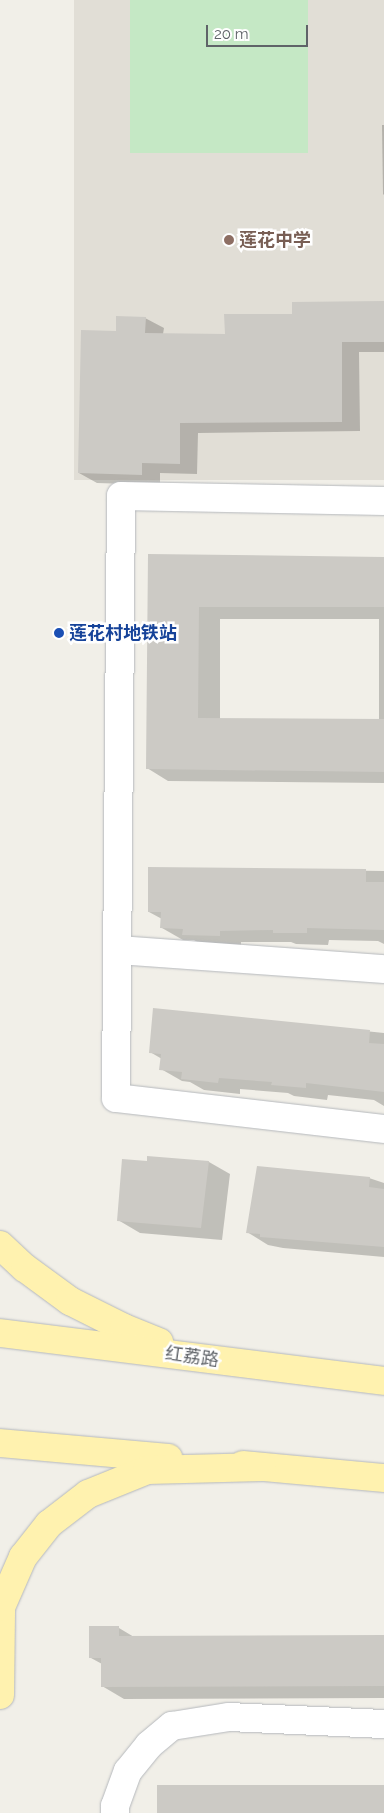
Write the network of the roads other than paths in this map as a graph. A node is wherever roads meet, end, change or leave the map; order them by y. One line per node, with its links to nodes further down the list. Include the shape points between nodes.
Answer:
1 (384, 501): 2 (street, via 121,496)
2 (118, 950): 3 (street); 4 (street, via 116,1098)
3 (384, 969)
4 (384, 1129)
5 (0, 1245): 7 (main road, via 48,1287 97,1316 153,1340)
6 (0, 1333): 7 (main road, 红荔路)
7 (243, 1364): 8 (main road, 红荔路)
8 (384, 1381)
9 (0, 1443): 10 (main road)
10 (262, 1467): 11 (main road); 12 (main road, via 147,1470 88,1494 49,1524 23,1557 1,1607)
11 (384, 1478)
12 (0, 1694)
13 (384, 1724): 14 (street, via 229,1717 172,1726 149,1745 128,1771)
14 (115, 1813)

